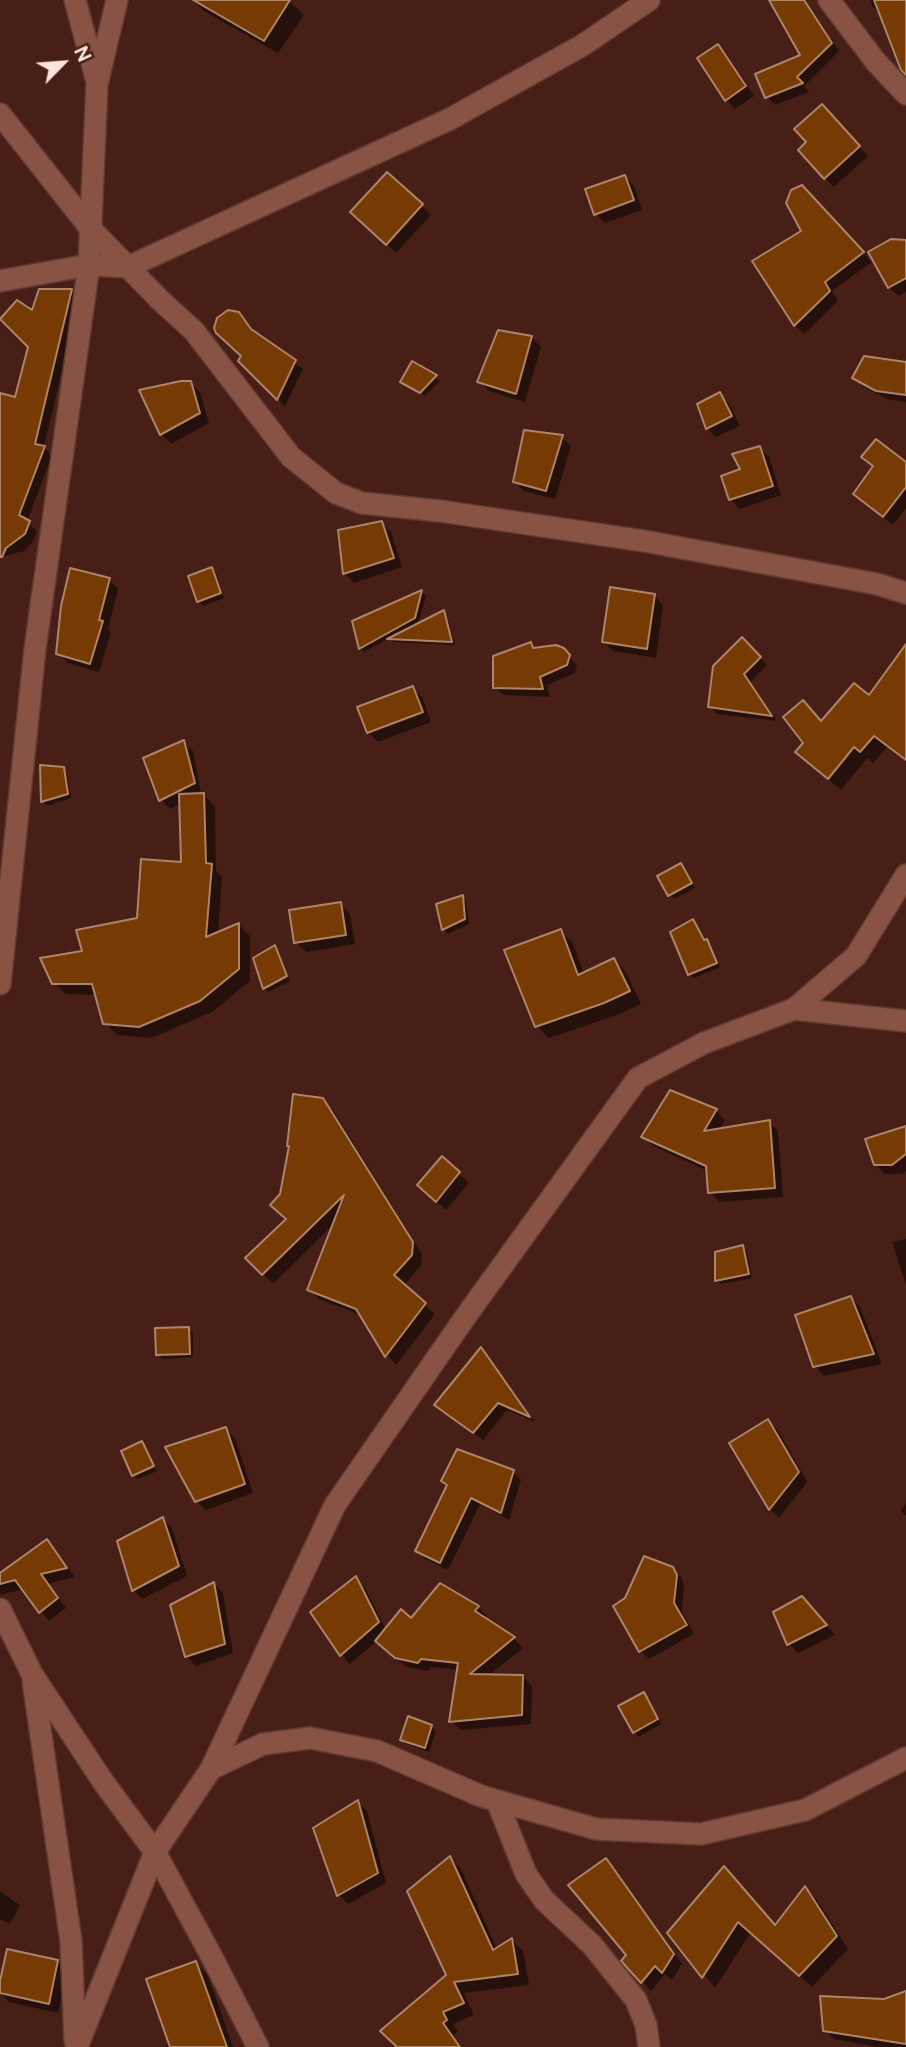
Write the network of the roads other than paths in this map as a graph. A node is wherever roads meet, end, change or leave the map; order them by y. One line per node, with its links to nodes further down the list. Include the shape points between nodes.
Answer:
1 (75, 0): 5 (street)
2 (117, 0): 5 (street)
3 (649, 0): 10 (street, via 583,45 450,119)
4 (829, 0): 6 (street)
5 (97, 84): 8 (street)
6 (906, 94)
7 (0, 114): 8 (street)
8 (90, 228): 9 (street); 10 (street)
9 (89, 265): 10 (street); 11 (street); 14 (street, via 35,649)
10 (128, 267): 12 (street, via 194,331 291,457 336,493 362,503 644,541)
11 (0, 281)
12 (906, 593)
13 (906, 875): 15 (street, via 856,956)
14 (0, 984)
15 (794, 1009): 16 (street); 20 (street, via 704,1043 638,1078 335,1504)
16 (906, 1021)
17 (1, 1613): 18 (street)
18 (32, 1674): 22 (street); 23 (street, via 71,1941)
19 (906, 1758): 21 (street, via 805,1810 701,1834 596,1829)
20 (211, 1769): 21 (street, via 262,1744 310,1738 377,1751); 22 (street)
21 (497, 1801): 25 (street, via 526,1874 544,1900 592,1945 636,2000)
22 (155, 1852): 23 (street); 24 (street)
23 (76, 2047)
24 (258, 2047)
25 (649, 2047)

